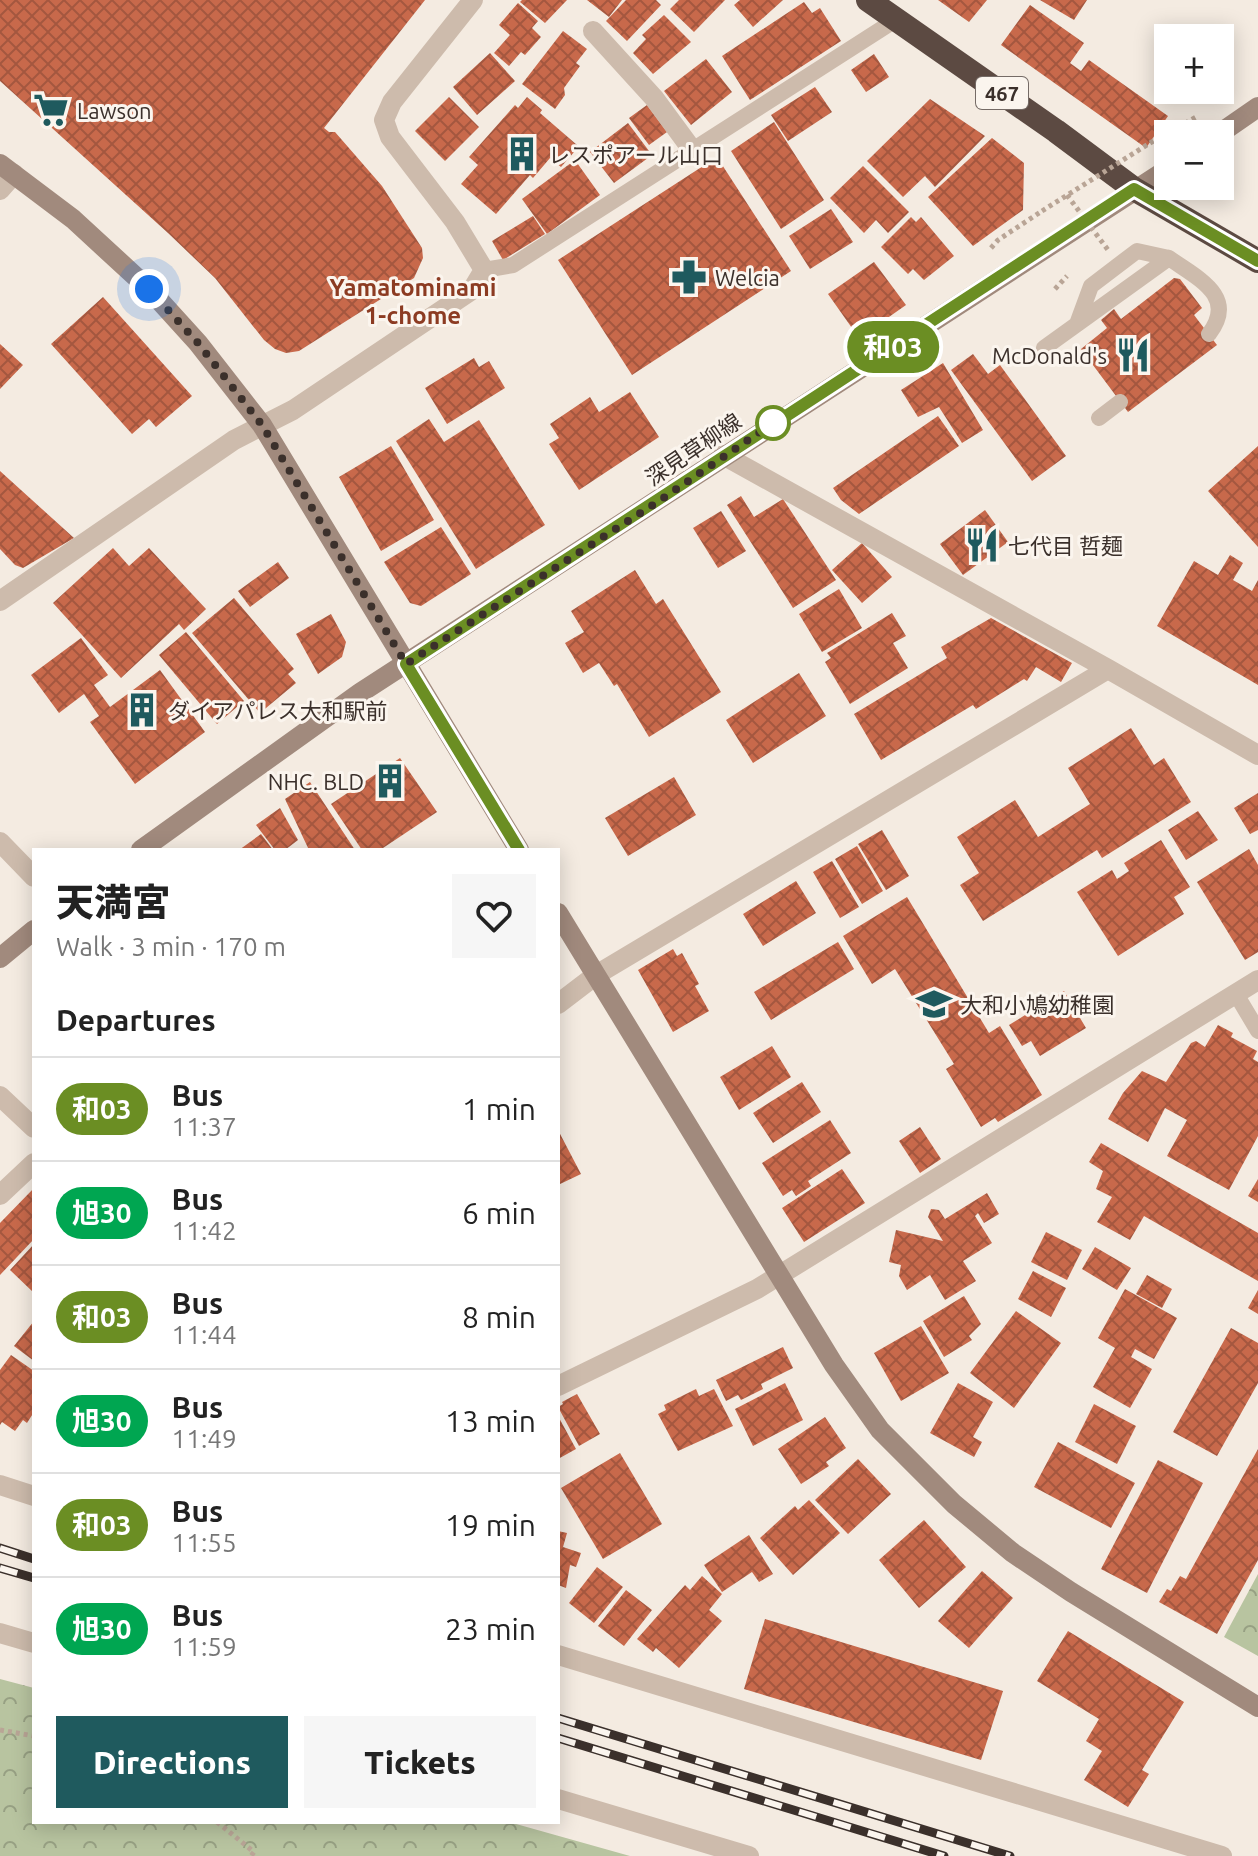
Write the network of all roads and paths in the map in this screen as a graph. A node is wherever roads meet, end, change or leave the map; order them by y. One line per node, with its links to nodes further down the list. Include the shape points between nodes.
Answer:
1 (473, 0): 18 (street, via 392,102 384,120 390,137 455,222)
2 (868, 0): 3 (highway, 467)
3 (897, 19): 8 (lane); 11 (highway, 467)
4 (593, 31): 8 (street)
5 (1258, 107): 7 (street)
6 (1194, 117): 13 (path, bridge)
7 (1234, 124)
8 (693, 151): 18 (lane, via 513,265)
9 (7, 169): 12 (street); 26 (street, via 73,219 149,289)
10 (1154, 177): 11 (street, 深見草柳線)
11 (1134, 189): 17 (highway, 467); 27 (street, 深見草柳線)
12 (0, 190)
13 (1067, 195): 14 (path, bridge); 15 (path, bridge)
14 (998, 240)
15 (1108, 250)
16 (1169, 258): 21 (lane); 21 (lane, via 1137,251 1091,286); 22 (lane, via 1214,290 1219,321)
17 (1258, 261)
18 (484, 270): 26 (street, via 472,290 293,410)
19 (1061, 280): 20 (path)
20 (1055, 289)
21 (1077, 324): 23 (lane)
22 (1209, 334)
23 (1044, 348)
24 (1120, 402): 25 (lane)
25 (1099, 418)
26 (262, 425): 28 (street); 29 (street)
27 (723, 455): 29 (street, 深見草柳線); 30 (street)
28 (0, 601)
29 (406, 664): 33 (street, 深見草柳線); 34 (street)
30 (1108, 669): 31 (street); 39 (street)
31 (1258, 755)
32 (0, 842): 35 (street)
33 (144, 848)
34 (518, 848)
35 (32, 875)
36 (560, 916): 39 (street)
37 (32, 932): 38 (street)
38 (0, 958)
39 (596, 975): 42 (street); 48 (street)
40 (1258, 980): 41 (street)
41 (1236, 994): 43 (lane); 48 (street)
42 (560, 1002)
43 (1258, 1031)
44 (0, 1096): 45 (street)
45 (32, 1126)
46 (32, 1165): 47 (street)
47 (0, 1195)
48 (778, 1276): 49 (street); 55 (street, via 880,1430 954,1504 1071,1592)
49 (560, 1385)
50 (0, 1485): 51 (street)
51 (32, 1495)
52 (0, 1633): 53 (street)
53 (32, 1642)
54 (560, 1656): 62 (street)
55 (1258, 1707)
56 (0, 1730): 57 (path)
57 (32, 1736)
58 (560, 1800): 61 (street)
59 (219, 1824): 60 (path, via 254,1852)
60 (251, 1856)
61 (749, 1856)
62 (1222, 1856)

